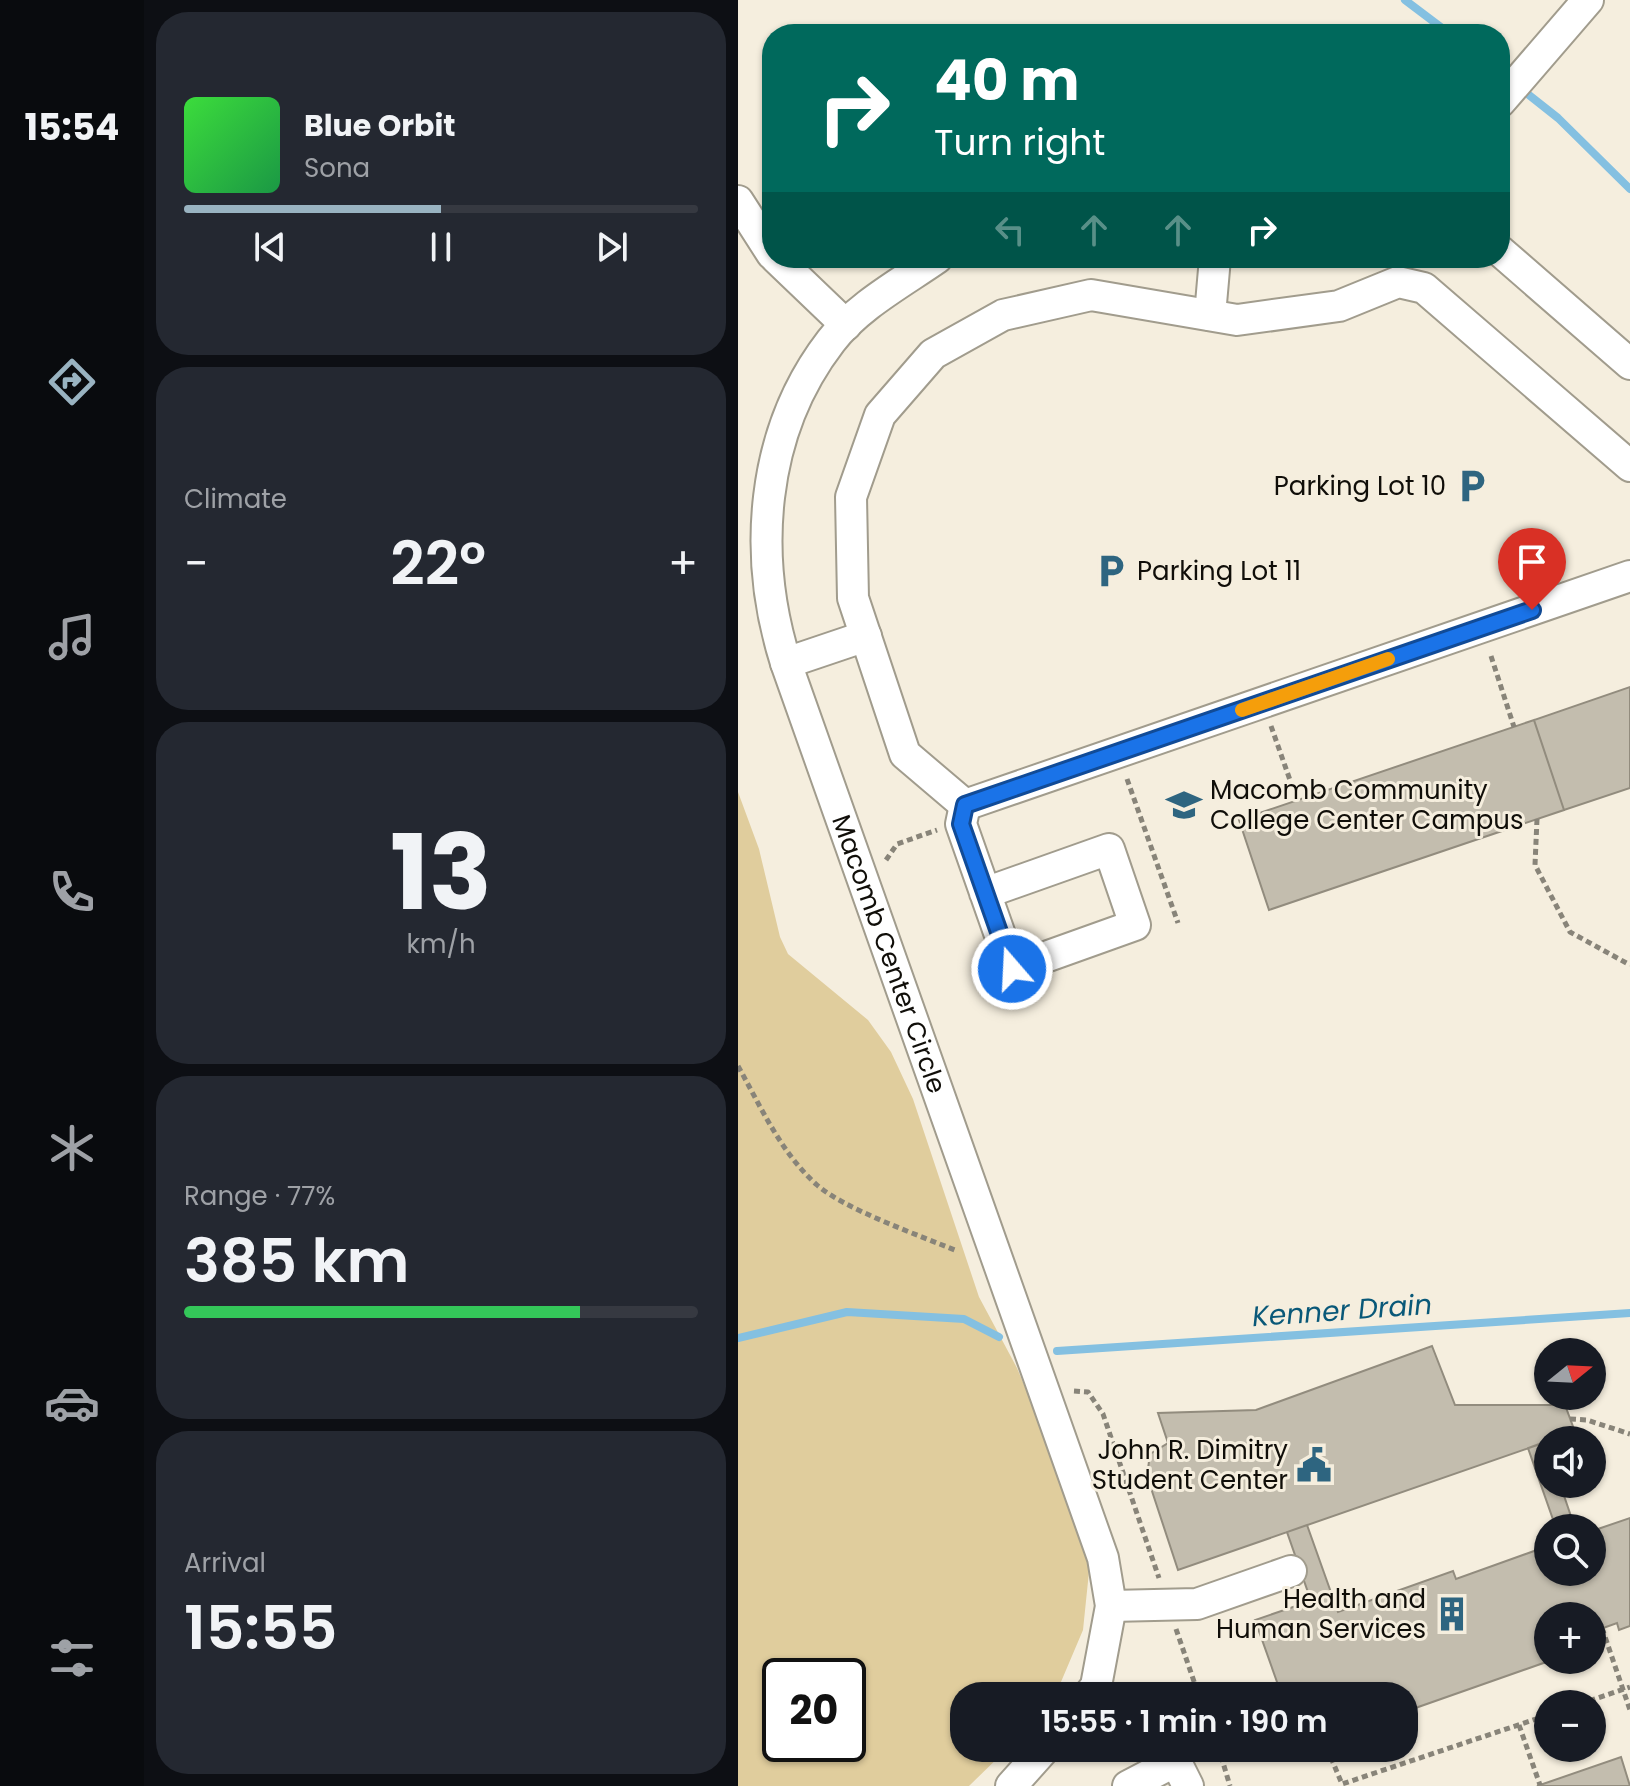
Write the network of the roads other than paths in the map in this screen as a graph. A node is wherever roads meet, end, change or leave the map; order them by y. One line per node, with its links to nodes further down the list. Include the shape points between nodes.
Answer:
1 (1588, 0): 2 (street)
2 (1510, 90)
3 (738, 201): 4 (street)
4 (762, 238)
5 (1510, 260): 11 (street)
6 (786, 268): 10 (street)
7 (923, 268): 10 (street, Macomb Center Circle)
8 (1214, 268): 9 (street)
9 (1210, 315): 12 (street, via 1237,320 1339,306 1398,282 1424,288); 14 (street, via 1091,295 1003,315 933,354 880,415 851,497 853,598)
10 (846, 325): 15 (street, Macomb Center Circle, via 830,342 791,411 767,498 765,552 774,624)
11 (1630, 364)
12 (1630, 466)
13 (1630, 576): 16 (street)
14 (866, 636): 15 (street); 16 (street, via 905,754)
15 (786, 663): 19 (street, Macomb Center Circle, via 1064,1443 1103,1558)
16 (963, 814): 17 (street)
17 (985, 893): 17 (street, via 1012,969 1135,925 1109,849)
18 (1291, 1571): 19 (street, via 1197,1604)
19 (1111, 1606): 20 (street, Macomb Center Circle)
20 (1101, 1682)
21 (1032, 1762): 23 (street)
22 (1178, 1765): 24 (street)
23 (1011, 1786)
24 (1128, 1786)

